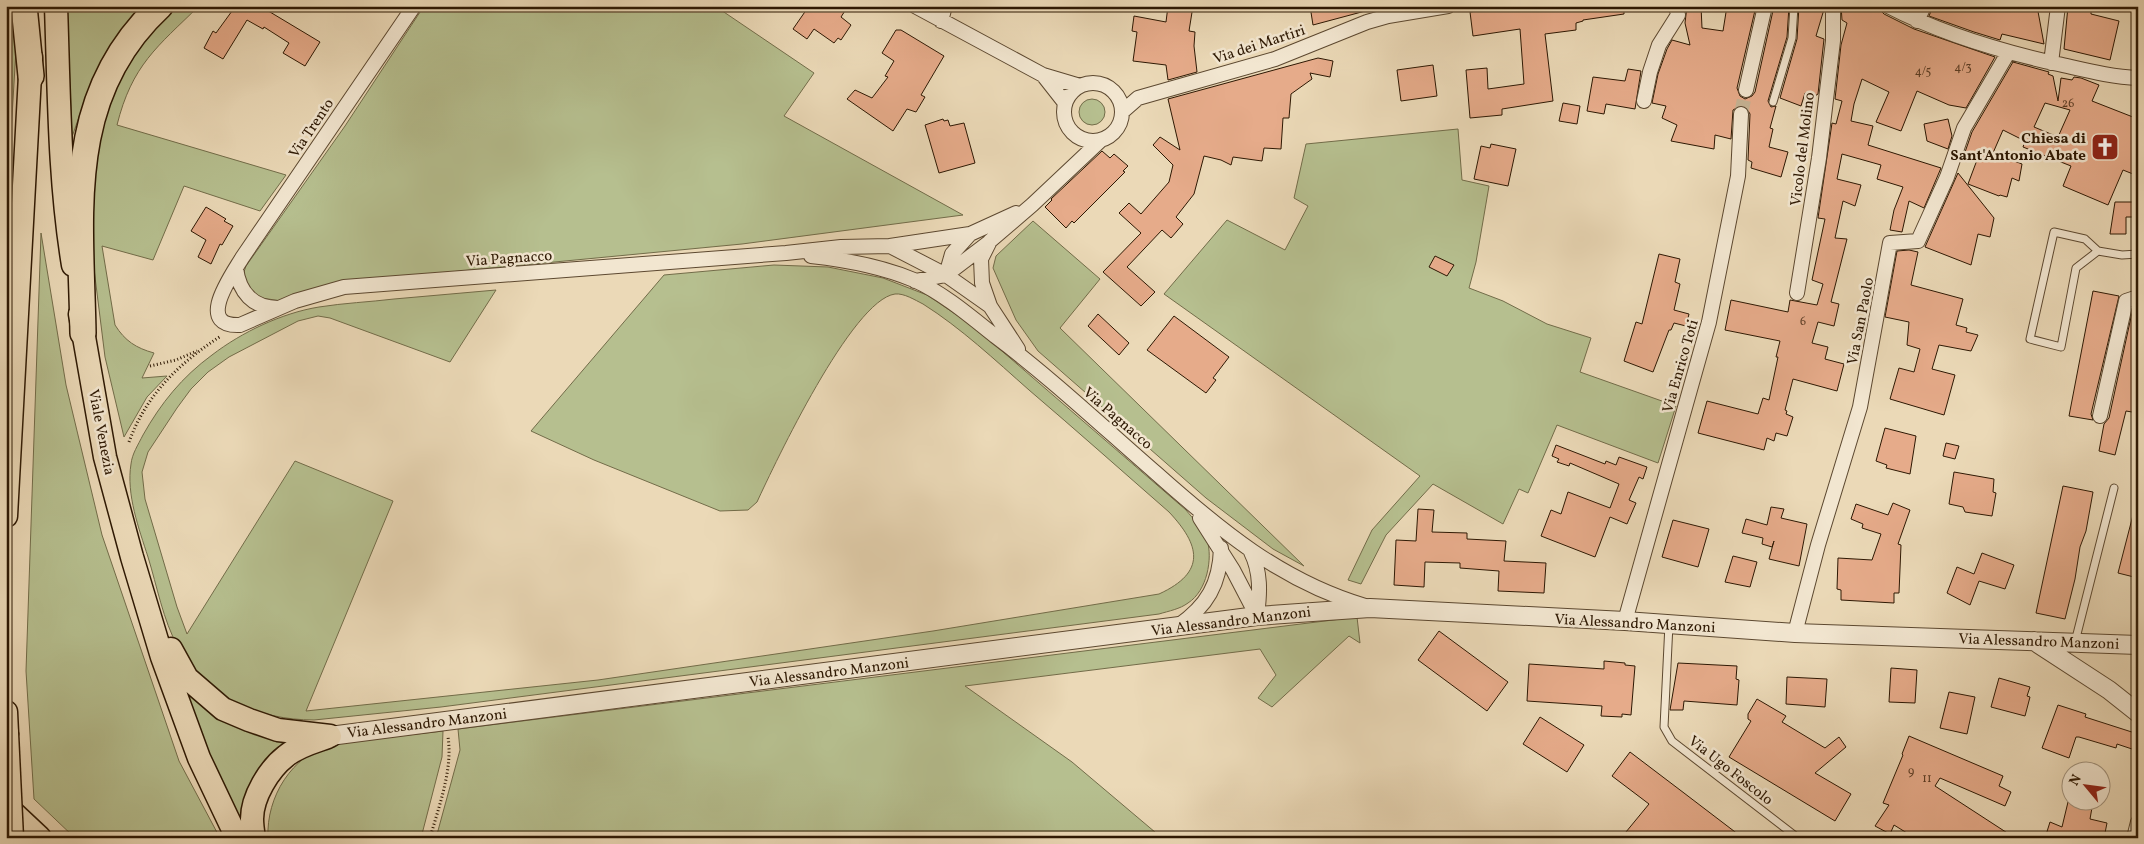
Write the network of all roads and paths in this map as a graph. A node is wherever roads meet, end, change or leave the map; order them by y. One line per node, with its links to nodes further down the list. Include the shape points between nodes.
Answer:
1 (24, 6): 21 (highway)
2 (34, 6): 21 (highway)
3 (56, 6): 53 (highway, Viale Venezia, via 68,239)
4 (160, 6): 53 (highway, via 133,33 119,53 100,92 85,146 80,220)
5 (414, 6): 44 (street, Via Trento)
6 (915, 6): 16 (street)
7 (946, 6): 16 (street)
8 (1448, 6): 26 (street, Via dei Martiri, via 1367,22 1275,59)
9 (1676, 6): 27 (street, via 1678,15 1659,45)
10 (1765, 6): 24 (street)
11 (1794, 6): 28 (lane, via 1792,38)
12 (1888, 6): 17 (street)
13 (1924, 6): 17 (street)
14 (2058, 6): 19 (street)
15 (1833, 9): 47 (street, Vicolo del Molino, via 1833,41 1819,158)
16 (941, 21): 20 (street)
17 (1917, 21): 18 (street)
18 (2008, 53): 19 (street); 70 (street, Via San Paolo, via 1964,128 1947,177 1918,241 1890,244 1860,407)
19 (2051, 63): 22 (street)
20 (1043, 75): 23 (street); 29 (street)
21 (31, 76): 35 (highway)
22 (2138, 78)
23 (1080, 86): 25 (street, via 1099,84); 29 (street)
24 (1746, 90)
25 (1115, 94): 26 (street, Via dei Martiri); 30 (street)
26 (1138, 98): 30 (street, Via dei Martiri)
27 (1644, 102)
28 (1773, 102)
29 (1065, 103): 32 (street, via 1064,119)
30 (1122, 112): 33 (street, via 1116,129)
31 (1742, 114): 67 (street, Via Enrico Toti, via 1738,176 1709,322)
32 (1072, 133): 33 (street, via 1086,140); 34 (street, via 1078,148)
33 (1101, 140): 34 (street, Via Pagnacco)
34 (1073, 166): 36 (street, Via Pagnacco)
35 (24, 196): 40 (lane); 61 (highway)
36 (1032, 206): 37 (street, Via Pagnacco); 38 (street, Via Pagnacco)
37 (970, 234): 39 (street, Via Pagnacco); 45 (street, Via Pagnacco, via 952,254)
38 (990, 241): 45 (street, Via Pagnacco); 50 (street, Via Pagnacco, via 981,259 982,283)
39 (890, 246): 42 (street, Via Pagnacco); 45 (street, Via Pagnacco)
40 (12, 247)
41 (2098, 251): 41 (lane, via 2085,239 2054,232 2030,339 2061,346 2076,268); 43 (lane)
42 (786, 253): 46 (street, Via Pagnacco, via 880,267); 51 (street, Via Pagnacco, via 344,287)
43 (2138, 254)
44 (236, 268): 51 (street, via 240,288 246,296 262,306); 52 (street, Via Trento, via 217,306 218,315 226,322)
45 (946, 275): 46 (street, Via Pagnacco); 49 (street); 50 (street, Via Pagnacco)
46 (915, 281): 49 (street, Via Pagnacco)
47 (1797, 292)
48 (2138, 297): 57 (street, via 2126,301)
49 (953, 304): 55 (street, Via Pagnacco)
50 (990, 306): 55 (street, Via Pagnacco)
51 (278, 308): 52 (street, Via Pagnacco)
52 (240, 325): 54 (path)
53 (83, 333): 64 (highway, Viale Venezia, via 105,457)
54 (200, 350): 56 (path); 58 (path, via 155,393 143,409)
55 (1024, 358): 60 (street, Via Pagnacco)
56 (150, 366)
57 (2100, 416)
58 (128, 442)
59 (2114, 488): 72 (lane)
60 (1190, 503): 62 (street, Via Pagnacco); 63 (street, Via Pagnacco)
61 (6, 516)
62 (1221, 548): 66 (street, Via Pagnacco); 69 (street, via 1215,585 1206,602)
63 (1251, 552): 65 (street, Via Pagnacco, via 1307,584); 66 (street, via 1259,578)
64 (132, 557): 77 (highway, via 174,659 187,678 223,709 250,720 278,730); 82 (highway, Viale Venezia, via 162,657 199,758)
65 (1370, 608): 66 (street, Via Alessandro Manzoni); 67 (street, Via Alessandro Manzoni)
66 (1257, 616): 69 (street, Via Alessandro Manzoni)
67 (1625, 621): 68 (street, Via Alessandro Manzoni)
68 (1669, 624): 70 (street, Via Alessandro Manzoni); 85 (lane, Via Ugo Foscolo, via 1664,727 1672,741)
69 (1177, 627): 75 (street, Via Alessandro Manzoni)
70 (1795, 633): 71 (street, Via Alessandro Manzoni)
71 (2034, 640): 72 (street, Via Alessandro Manzoni); 74 (street)
72 (2074, 642): 73 (street, Via Alessandro Manzoni)
73 (2138, 645)
74 (2138, 713)
75 (446, 721): 77 (street, Via Alessandro Manzoni); 84 (path, via 450,746 446,777)
76 (7, 722): 80 (highway, bridge)
77 (330, 736): 83 (highway, via 306,744 270,771 259,790 252,818)
78 (6, 808): 81 (highway)
79 (2138, 822): 86 (street)
80 (12, 838)
81 (38, 838)
82 (237, 838)
83 (254, 838)
84 (430, 838)
85 (1798, 838)
86 (2134, 838)

